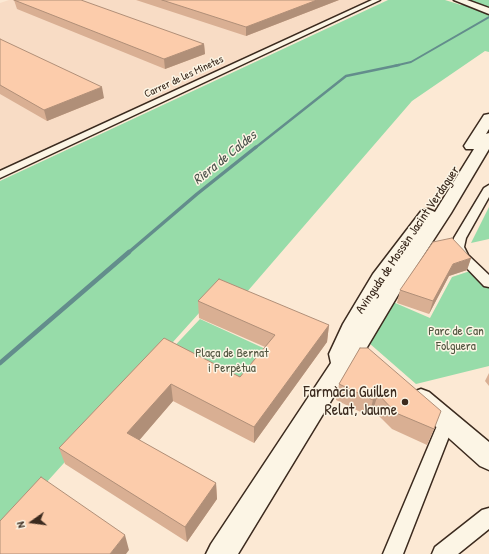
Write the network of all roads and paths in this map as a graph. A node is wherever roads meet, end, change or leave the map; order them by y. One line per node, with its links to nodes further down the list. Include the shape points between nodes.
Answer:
1 (377, 0): 6 (street, Carrer de les Minetes)
2 (459, 0): 3 (main road)
3 (489, 11)
4 (489, 118): 11 (main road, Avinguda de Mossèn Jacint Verdaguer, via 431,209 352,324 340,354)
5 (489, 137): 11 (main road, Avinguda de Mossèn Jacint Verdaguer, via 454,196 394,286 366,350 349,358)
6 (0, 175)
7 (489, 188): 9 (street, via 460,238 458,247 463,257)
8 (489, 266): 9 (street)
9 (476, 269): 10 (street)
10 (489, 283)
11 (340, 366): 16 (main road, Avinguda de Mossèn Jacint Verdaguer)
12 (406, 386): 13 (main road)
13 (446, 421): 14 (main road); 17 (street)
14 (489, 458)
15 (489, 516): 18 (street)
16 (221, 554)
17 (393, 554)
18 (442, 554)

